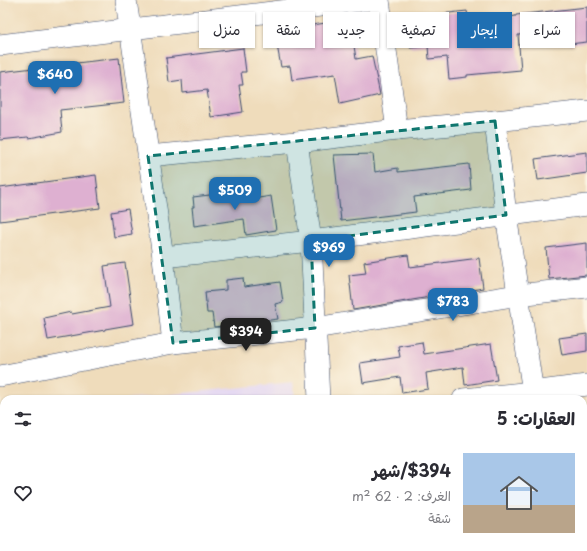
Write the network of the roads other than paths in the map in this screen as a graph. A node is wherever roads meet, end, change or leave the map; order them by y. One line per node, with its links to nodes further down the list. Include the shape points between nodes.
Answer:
1 (126, 0): 4 (street)
2 (370, 0): 4 (street)
3 (379, 0): 8 (street)
4 (130, 29): 5 (street); 10 (street)
5 (0, 45)
6 (587, 111): 7 (street)
7 (495, 121): 8 (street); 12 (street)
8 (397, 130): 9 (street)
9 (297, 142): 10 (street); 13 (street)
10 (148, 156): 14 (street)
11 (587, 205): 12 (street)
12 (506, 215): 13 (street); 16 (street)
13 (311, 241): 14 (street); 17 (street)
14 (163, 257): 18 (street)
15 (587, 288): 16 (street)
16 (518, 295): 17 (street); 22 (street)
17 (315, 328): 18 (street); 21 (street)
18 (172, 343): 19 (street)
19 (0, 376)
20 (587, 385): 23 (street)
21 (319, 395)
22 (533, 395)
23 (538, 395)

